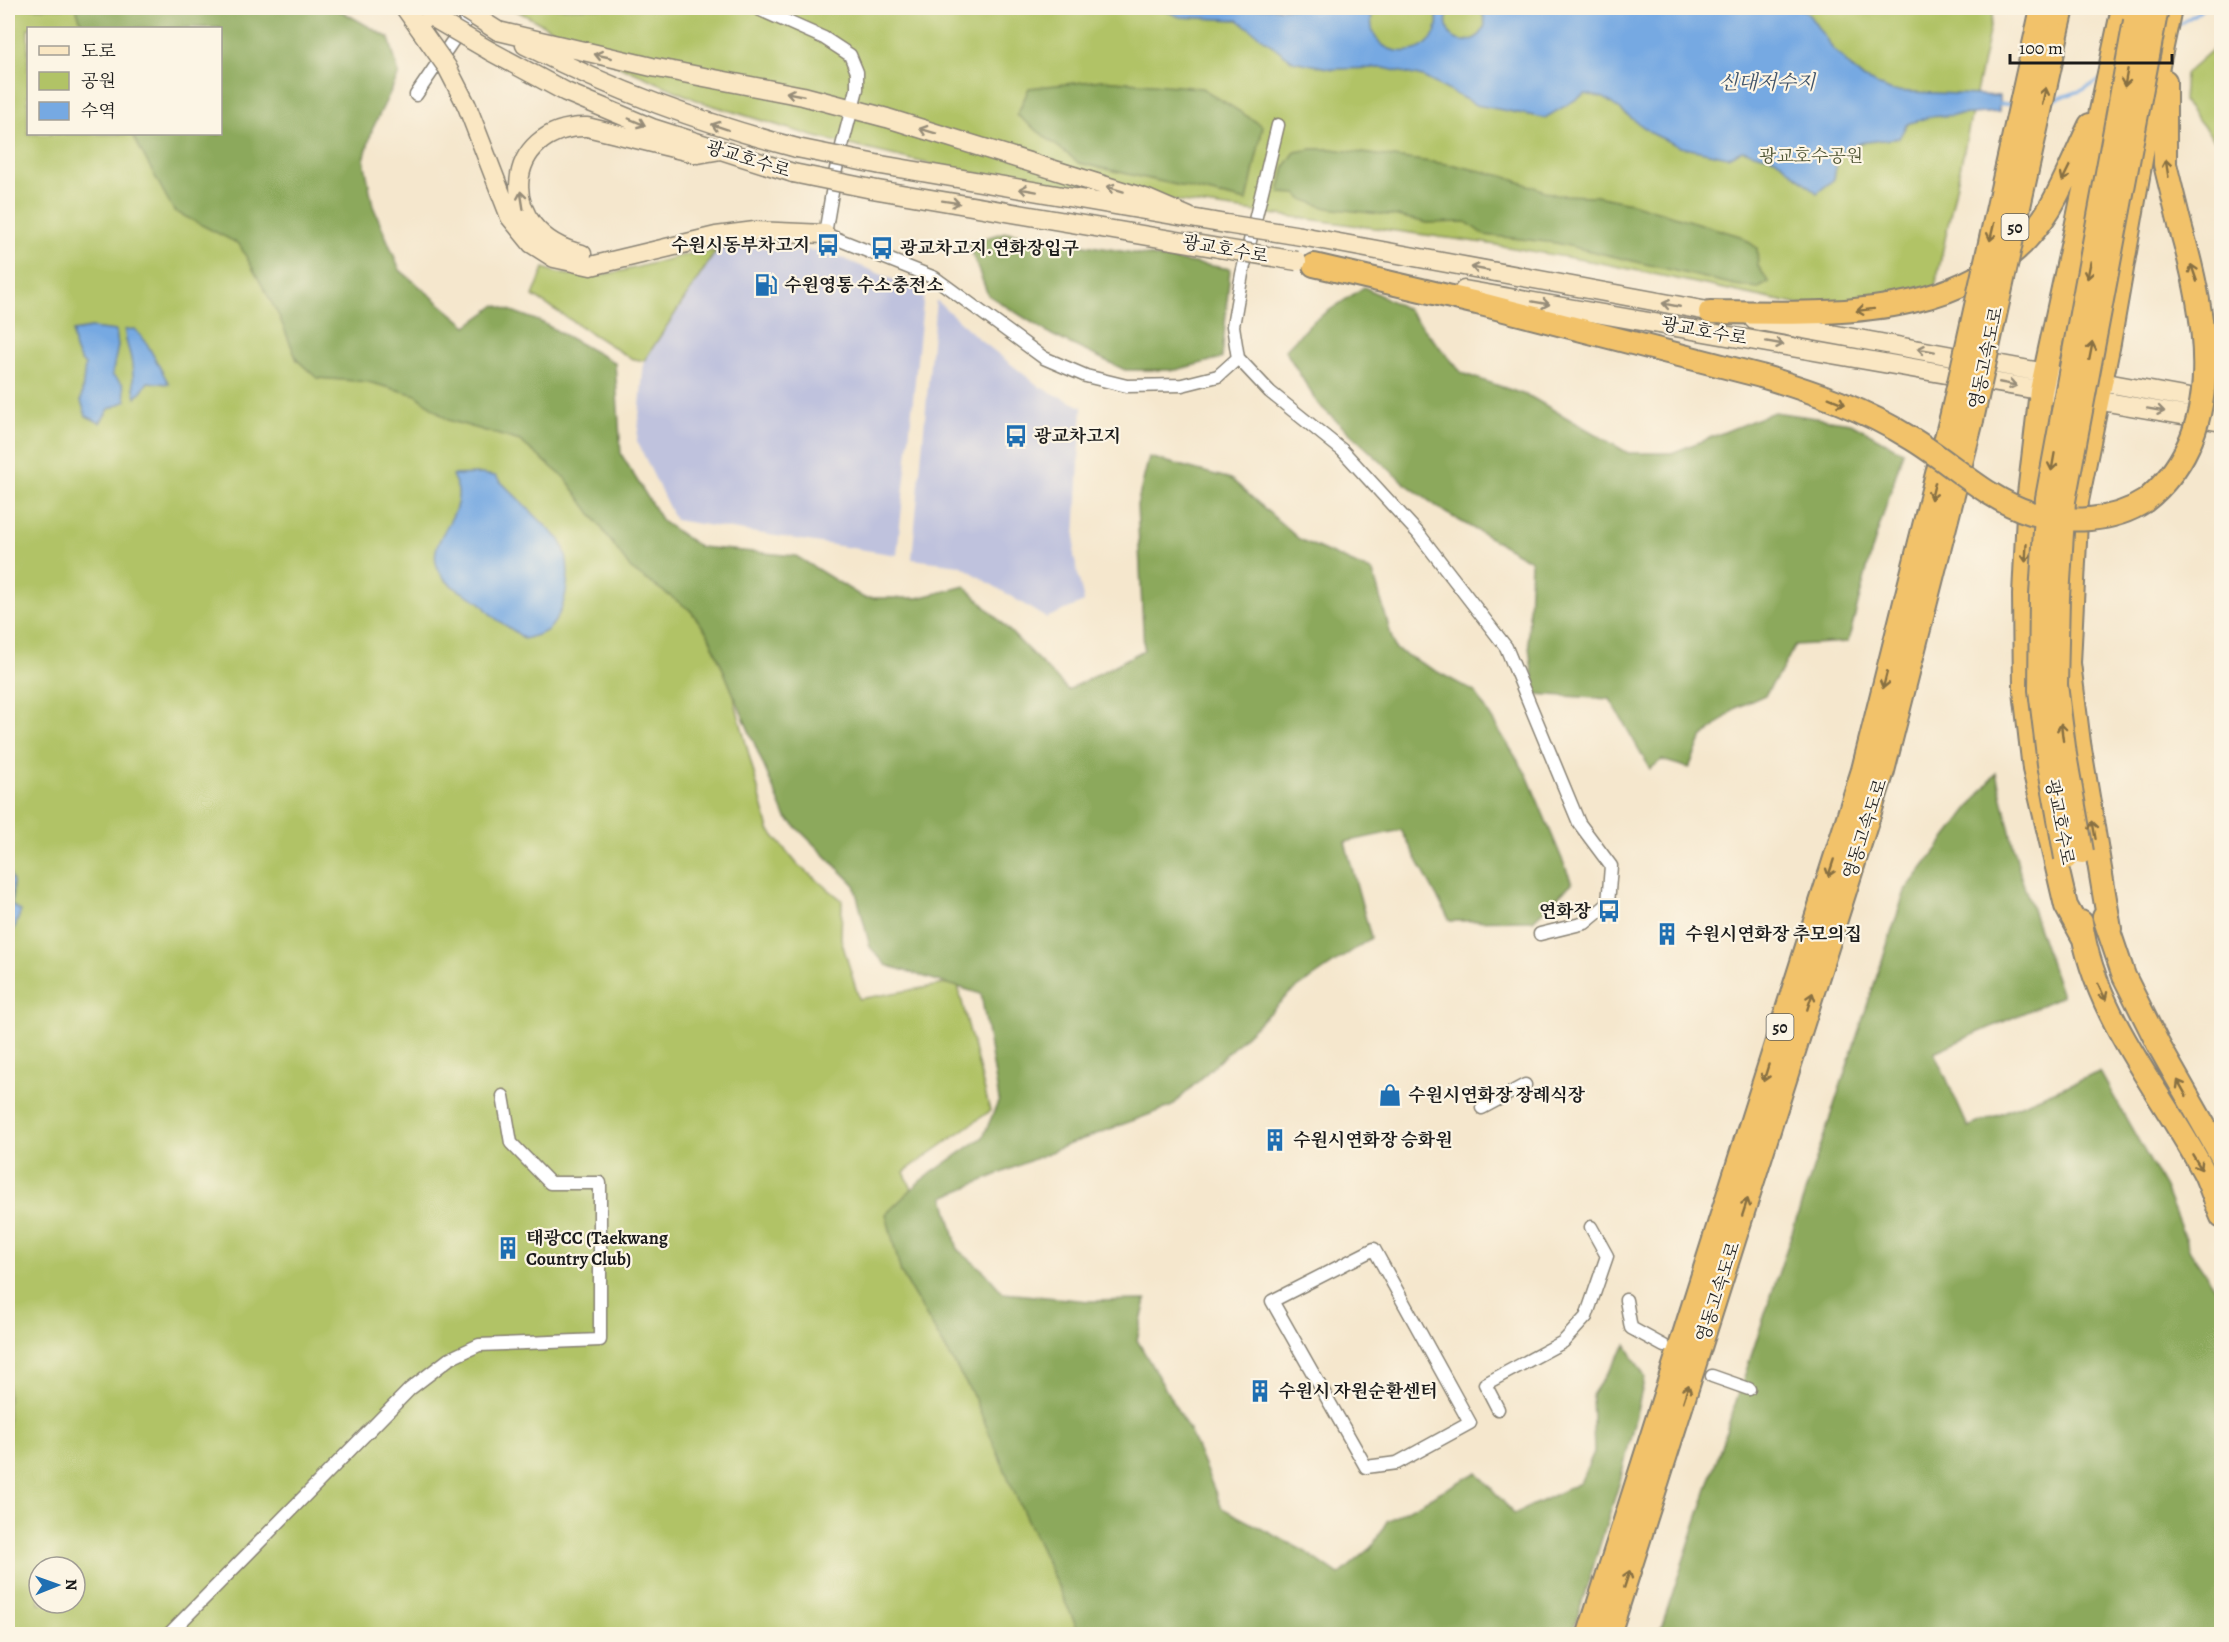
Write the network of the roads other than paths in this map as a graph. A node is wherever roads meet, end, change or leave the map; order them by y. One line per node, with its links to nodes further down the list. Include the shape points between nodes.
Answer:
1 (405, 8): 21 (main road, bridge, via 447,67 467,106 510,217 532,243 554,258 591,266)
2 (462, 8): 11 (main road, 광교호수로, bridge)
3 (476, 8): 14 (street)
4 (756, 8): 15 (street, via 824,38 849,55 857,72)
5 (2042, 8): 12 (highway, 영동고속도로 / 50)
6 (2063, 8): 12 (highway, 영동고속도로 / 50)
7 (2157, 8): 30 (highway, 광교호수로, one-way to 7, bridge, via 2056,685 2064,501)
8 (2170, 8): 13 (highway)
9 (423, 12): 18 (main road, 광교호수로, one-way to 18, bridge, via 566,92 652,128)
10 (2129, 17): 16 (highway); 30 (highway, 광교호수로, one-way to 30, bridge, via 2046,498 2040,690 2049,764)
11 (498, 31): 15 (main road, one-way to 11); 19 (main road, 광교호수로, one-way to 11, bridge, via 797,148 665,109 582,74)
12 (2047, 33): 28 (highway, 영동고속도로 / 50, bridge)
13 (2159, 83): 22 (highway, one-way to 13, bridge, via 1477,303 1819,393 1871,415 1914,440 1965,478 2009,504 2058,519 2114,516 2137,507 2176,476 2199,442 2214,396 2209,325 2165,164); 26 (highway)
14 (416, 95)
15 (851, 109): 19 (main road, one-way to 15, via 1145,198); 20 (street)
16 (2096, 120): 23 (highway, one-way to 23, via 2050,208 2015,251 1977,278 1883,308 1833,314); 25 (highway)
17 (1278, 125): 24 (street, via 1233,326)
18 (721, 150): 21 (main road, one-way to 18, via 563,249 535,231 525,215 520,179 525,161 536,145 553,132 579,126 698,154); 22 (main road, 광교호수로, one-way to 22, bridge, via 793,173 872,189)
19 (1189, 217): 23 (main road, 광교호수로, one-way to 19, bridge)
20 (825, 234): 21 (main road, via 754,231); 24 (street, via 935,278 1044,358 1086,376 1127,386 1182,385 1218,376)
21 (616, 259)
22 (1305, 263): 25 (main road, 광교호수로, one-way to 25)
23 (1710, 312): 25 (main road, 광교호수로, one-way to 23)
24 (1238, 358): 32 (street, via 1270,392 1342,450 1418,533 1506,647 1579,823 1611,866 1608,904 1585,923)
25 (2043, 382): 26 (main road, 광교호수로); 33 (highway, one-way to 33, via 2029,494 2025,691 2034,769 2055,861 2066,906)
26 (2100, 391): 27 (main road, 광교호수로); 29 (main road, 광교호수로, one-way to 29); 31 (highway, one-way to 26, via 2069,663 2077,501)
27 (2222, 404)
28 (1962, 417): 47 (highway, 영동고속도로 / 50, one-way to 47, via 1863,770); 48 (highway, 영동고속도로 / 50, one-way to 28, via 1883,771)
29 (2222, 422)
30 (2074, 855): 31 (highway, 광교호수로); 33 (highway, 광교호수로)
31 (2110, 929): 37 (highway, 광교호수로, one-way to 31, via 2129,986)
32 (1540, 933)
33 (2083, 937): 38 (highway, 광교호수로, one-way to 38, via 2099,986 2138,1063 2205,1175)
34 (1525, 1085): 36 (street)
35 (503, 1096): 46 (street, via 511,1143 549,1182 600,1183 600,1340 479,1345 449,1359 410,1389)
36 (1482, 1108)
37 (2222, 1157)
38 (2222, 1217)
39 (1591, 1227): 44 (street, via 1607,1256 1586,1317 1563,1342 1485,1384)
40 (1626, 1300): 41 (street, via 1631,1328)
41 (1664, 1346)
42 (1712, 1376): 43 (street)
43 (1749, 1389)
44 (1498, 1409)
45 (1470, 1424): 45 (street, via 1374,1249 1272,1301 1366,1467 1397,1463)
46 (169, 1635)
47 (1589, 1635)
48 (1609, 1635)

